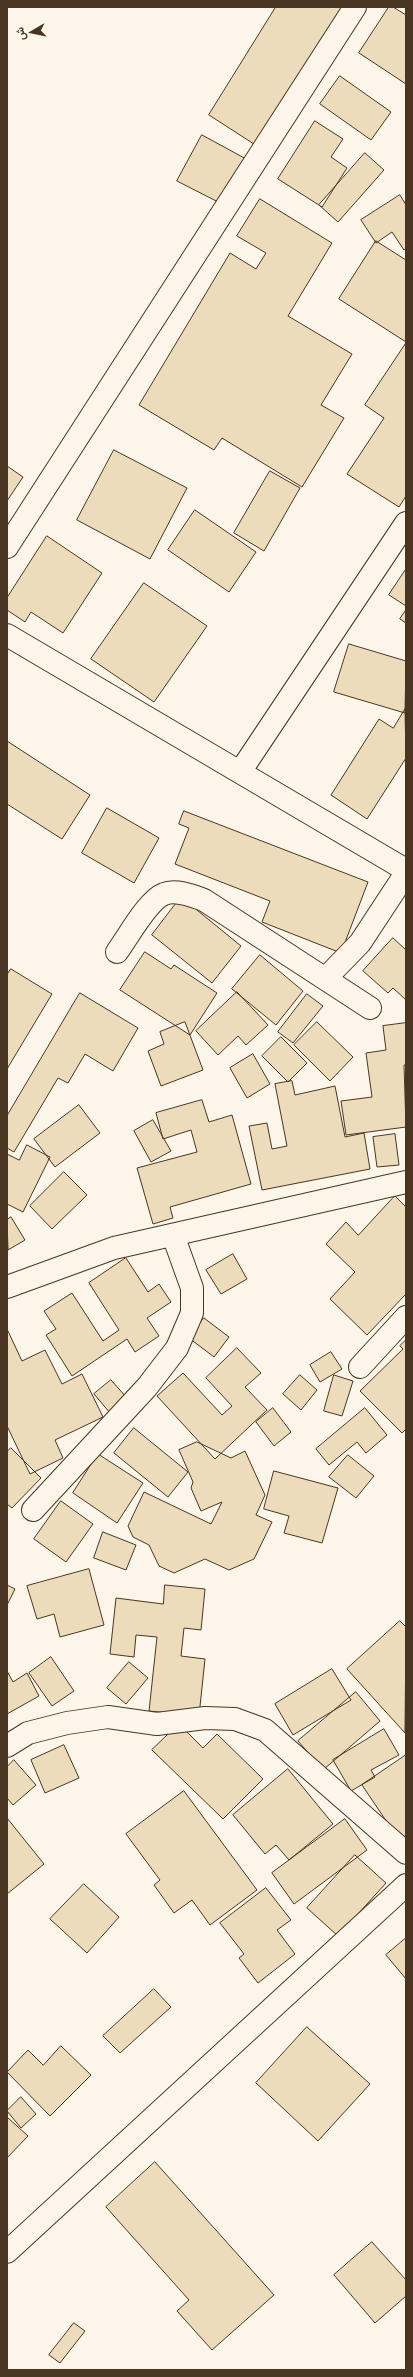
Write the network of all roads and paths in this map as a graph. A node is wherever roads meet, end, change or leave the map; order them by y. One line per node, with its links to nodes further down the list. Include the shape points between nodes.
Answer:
1 (355, 7): 3 (street)
2 (406, 523): 5 (street)
3 (7, 547)
4 (7, 635): 5 (street)
5 (240, 772): 6 (street)
6 (406, 872): 8 (street, via 360,943)
7 (117, 952): 8 (street, via 150,905 164,893 186,893 204,900)
8 (326, 978): 9 (street)
9 (370, 1008)
10 (406, 1182): 11 (street)
11 (173, 1234): 12 (street, via 114,1248); 15 (street, via 192,1288 192,1313 177,1348 147,1387)
12 (7, 1287)
13 (406, 1317): 14 (street)
14 (360, 1367)
15 (33, 1510)
16 (7, 1746): 17 (street, via 28,1733 67,1723 108,1717 157,1724 205,1718 235,1719 265,1730)
17 (406, 1853)
18 (406, 1885): 19 (street)
19 (7, 2252)

